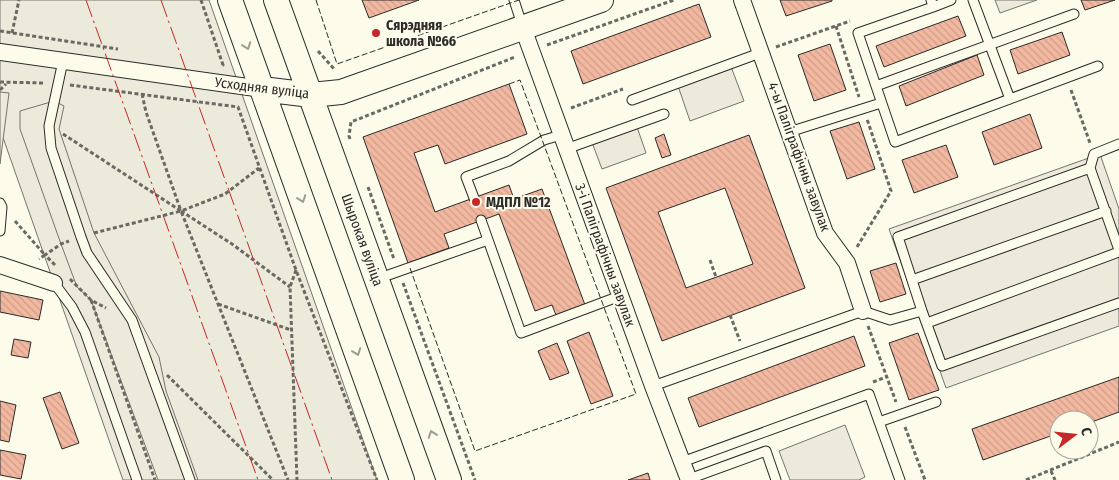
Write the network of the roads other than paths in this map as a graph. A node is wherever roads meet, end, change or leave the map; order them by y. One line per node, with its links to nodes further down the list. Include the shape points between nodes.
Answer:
1 (230, 0): 17 (main road, one-way to 17)
2 (276, 0): 18 (main road, Шырокая вуліца)
3 (514, 0): 10 (lane)
4 (601, 0): 10 (main road, Усходняя вуліца)
5 (742, 0): 13 (street, 4-ы Паліграфічны завулак)
6 (951, 0): 8 (lane)
7 (973, 0): 11 (lane)
8 (932, 3): 16 (lane, via 858,34)
9 (1074, 14): 11 (lane)
10 (523, 28): 18 (main road, Усходняя вуліца, via 341,92); 24 (street, 3-і Паліграфічны завулак)
11 (989, 45): 16 (lane); 19 (lane)
12 (0, 52): 14 (street, Усходняя вуліца)
13 (760, 53): 20 (lane); 23 (street, 4-ы Паліграфічны завулак)
14 (63, 61): 17 (street, Усходняя вуліца); 49 (lane, via 49,126 51,148 80,237 132,320)
15 (1098, 66): 19 (lane)
16 (876, 86): 21 (lane)
17 (262, 89): 18 (main road, Усходняя вуліца); 50 (main road, one-way to 50)
18 (311, 95): 36 (main road, Шырокая вуліца)
19 (1010, 99): 21 (lane, via 894,142)
20 (632, 100)
21 (881, 103): 23 (lane)
22 (664, 114): 24 (lane)
23 (789, 132): 40 (street, 4-ы Паліграфічны завулак, via 824,233 847,263)
24 (564, 142): 27 (lane, via 544,140 509,161 466,178); 38 (street, 3-і Паліграфічны завулак)
25 (1119, 144): 26 (lane, via 1094,154)
26 (1090, 168): 29 (lane); 37 (lane, via 898,237)
27 (474, 198)
28 (1, 205): 31 (lane)
29 (1106, 211): 33 (lane); 37 (lane)
30 (482, 220): 32 (lane)
31 (0, 231)
32 (488, 240): 36 (lane); 38 (lane, via 521,334)
33 (1119, 251): 42 (lane)
34 (0, 265): 35 (street, via 18,271)
35 (59, 275): 48 (lane, via 85,332)
36 (377, 279): 51 (main road, Шырокая вуліца, one-way to 36)
37 (912, 280): 41 (lane)
38 (620, 296): 43 (street, 3-і Паліграфічны завулак)
39 (1119, 304): 42 (lane, via 942,366)
40 (863, 311): 41 (lane, via 890,320); 43 (lane)
41 (922, 311): 42 (lane)
42 (926, 323)
43 (653, 386): 46 (street, 3-і Паліграфічны завулак)
44 (936, 402): 45 (lane)
45 (879, 422): 46 (lane, via 869,394); 53 (lane)
46 (682, 462): 47 (street, 3-і Паліграфічны завулак)
47 (689, 479): 52 (lane, via 766,451)
48 (137, 480)
49 (190, 480)
50 (402, 480)
51 (449, 480)
52 (776, 480)
53 (900, 480)

